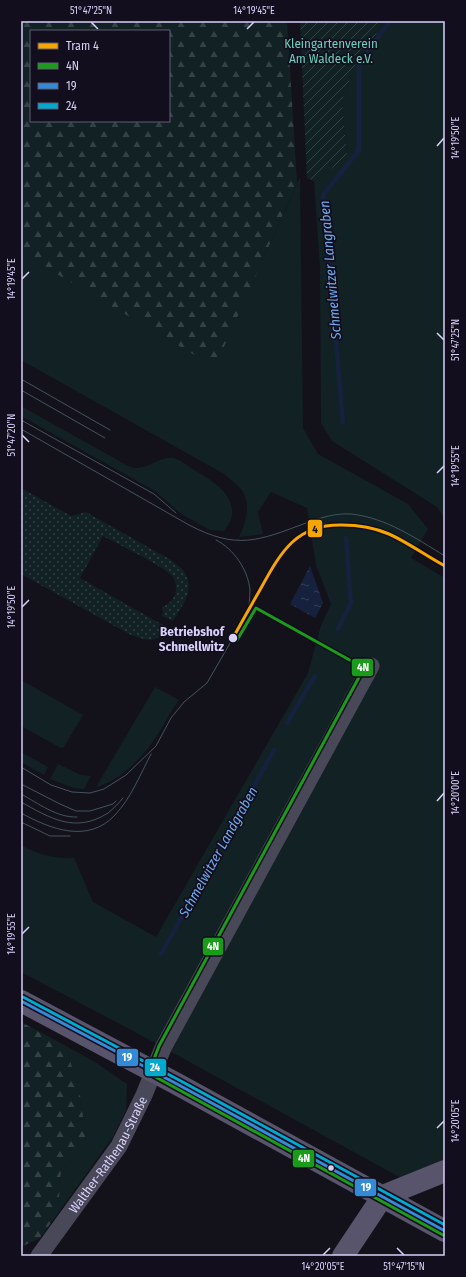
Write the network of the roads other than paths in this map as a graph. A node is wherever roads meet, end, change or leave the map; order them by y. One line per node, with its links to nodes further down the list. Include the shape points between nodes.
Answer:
1 (371, 666): 3 (street, Walther-Rathenau-Straße, via 163,1048)
2 (21, 1001): 3 (street)
3 (154, 1071): 5 (street); 7 (street, Walther-Rathenau-Straße, via 118,1146)
4 (445, 1171): 5 (street)
5 (383, 1196): 6 (street); 8 (street)
6 (445, 1231)
7 (39, 1256)
8 (343, 1256)

